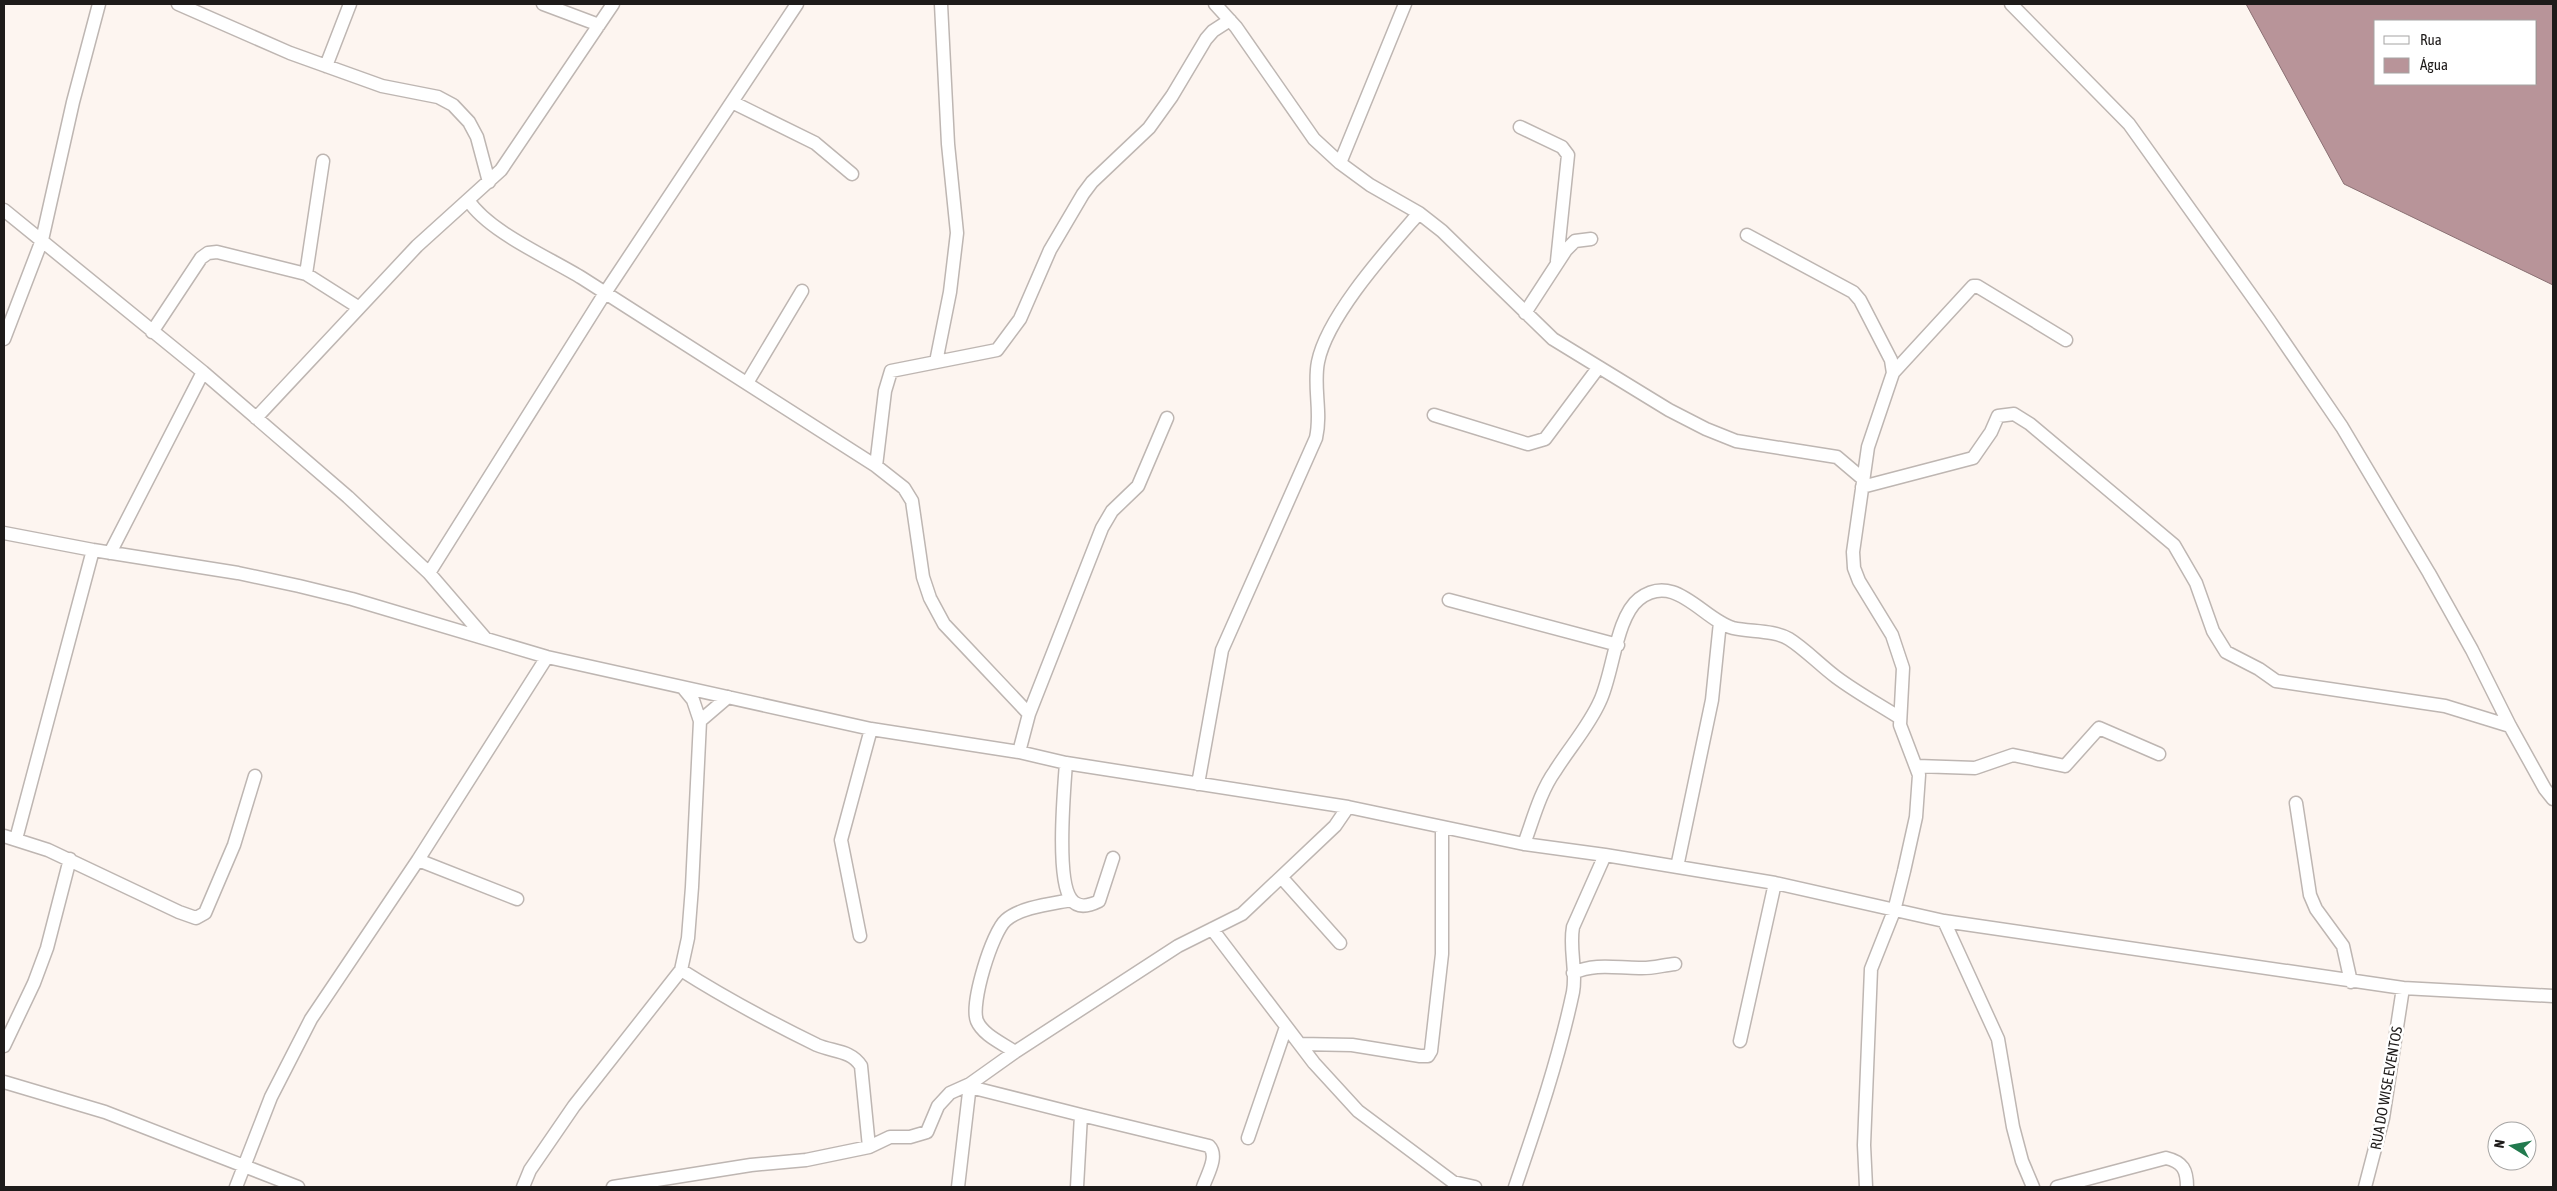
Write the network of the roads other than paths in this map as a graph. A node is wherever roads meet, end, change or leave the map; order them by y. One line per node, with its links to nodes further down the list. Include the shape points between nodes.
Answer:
1 (99, 4): 26 (street)
2 (178, 4): 11 (street)
3 (350, 4): 14 (street)
4 (543, 4): 13 (street)
5 (613, 4): 13 (street)
6 (797, 4): 15 (street)
7 (940, 4): 36 (street, via 957,233 950,292)
8 (1215, 4): 12 (street)
9 (1405, 4): 18 (street)
10 (2011, 4): 60 (street, via 2129,124 2269,320 2342,427 2386,499 2472,650)
11 (203, 8): 14 (street, via 290,53)
12 (1230, 20): 18 (street, via 1314,139); 36 (street, via 1206,39 1172,96 1148,128 1083,194 1050,250 1020,318 997,350)
13 (599, 25): 20 (street, via 501,170)
14 (326, 66): 20 (street, via 382,86 438,97 453,105 469,122 477,137)
15 (732, 102): 19 (street, via 816,143); 30 (street)
16 (1520, 127): 27 (street, via 1562,147 1568,155)
17 (323, 161): 28 (street)
18 (1340, 163): 22 (street, via 1370,186)
19 (852, 174)
20 (489, 182): 21 (street)
21 (468, 200): 30 (street, via 476,212 497,228); 31 (street, via 417,246)
22 (1418, 213): 32 (street, via 1442,231); 67 (street, via 1372,268 1321,347 1316,374 1320,417 1316,438 1222,650)
23 (6, 215): 26 (street)
24 (1746, 235): 39 (street, via 1853,292 1891,360)
25 (1591, 239): 27 (street, via 1575,241)
26 (42, 240): 33 (street); 34 (street)
27 (1557, 261): 32 (street)
28 (306, 274): 31 (street); 33 (street, via 217,252 208,253 201,258)
29 (802, 291): 40 (street)
30 (605, 292): 40 (street); 49 (street)
31 (358, 307): 42 (street)
32 (1525, 314): 37 (street, via 1553,339)
33 (152, 332): 38 (street)
34 (4, 339)
35 (2066, 340): 39 (street, via 1973,286)
36 (936, 362): 44 (street, via 891,371 885,391)
37 (1598, 368): 41 (street, via 1552,432 1536,443 1517,441); 45 (street, via 1706,429 1736,441 1837,456)
38 (203, 372): 42 (street); 48 (street)
39 (1893, 373): 45 (street, via 1868,447)
40 (747, 383): 44 (street)
41 (1434, 416)
42 (256, 418): 49 (street, via 348,497)
43 (1167, 418): 57 (street, via 1138,486 1112,511 1102,528)
44 (876, 466): 57 (street, via 904,488 912,501 923,577 944,624)
45 (1862, 483): 58 (street, via 1854,568 1858,581 1892,635 1903,668); 60 (street, via 1973,458 1998,416 2014,414 2174,545 2196,583 2213,631 2226,652 2237,659 2276,681 2445,706)
46 (4, 533): 47 (street)
47 (93, 550): 48 (street); 72 (street)
48 (110, 553): 52 (street, via 298,586)
49 (428, 573): 52 (street)
50 (1449, 600): 53 (street)
51 (1720, 622): 53 (street, via 1682,596 1664,591 1649,593 1628,612); 58 (street, via 1788,639 1838,678); 78 (street, via 1707,729)
52 (485, 638): 54 (street)
53 (1618, 645): 73 (street, via 1602,699 1546,786)
54 (548, 657): 55 (street); 77 (street)
55 (684, 689): 56 (street); 59 (street, via 693,700)
56 (728, 696): 59 (street); 61 (street)
57 (1030, 714): 62 (street)
58 (1900, 718): 65 (street)
59 (700, 720): 89 (street, via 688,938)
60 (2510, 726): 68 (street)
61 (871, 729): 62 (street); 86 (street, via 841,840)
62 (1019, 752): 64 (street)
63 (2159, 754): 65 (street, via 2099,728 2065,766 2013,755 1975,768)
64 (1066, 763): 67 (street); 82 (street, via 1063,843 1065,882)
65 (1917, 766): 83 (street, via 1916,817)
66 (255, 776): 76 (street, via 234,845 205,913 196,918)
67 (1198, 784): 70 (street)
68 (2553, 799)
69 (2296, 803): 91 (street, via 2310,895 2316,909 2343,946)
70 (1348, 807): 71 (street); 79 (street, via 1335,826)
71 (1442, 827): 73 (street); 96 (street, via 1442,954 1428,1056 1352,1045)
72 (10, 838): 76 (street)
73 (1524, 844): 74 (street)
74 (1605, 854): 78 (street); 90 (street, via 1573,927)
75 (1113, 858): 82 (street, via 1098,901 1088,906)
76 (70, 860): 97 (street, via 47,948)
77 (418, 860): 81 (street); 104 (street, via 311,1019 271,1097)
78 (1677, 867): 80 (street)
79 (1282, 878): 85 (street, via 1242,914); 87 (street)
80 (1775, 883): 83 (street); 95 (street)
81 (517, 899)
82 (1071, 900): 98 (street, via 1034,908 1007,919 993,943 975,1009 977,1020 990,1035)
83 (1894, 911): 84 (street); 116 (street, via 1874,956 1869,986 1864,1145)
84 (1944, 921): 91 (street); 117 (street, via 1998,1039 2013,1127)
85 (1212, 929): 94 (street); 98 (street, via 1178,946)
86 (860, 936)
87 (1340, 943)
88 (1675, 964): 90 (street, via 1639,968 1586,967)
89 (681, 970): 103 (street, via 724,998 781,1027 857,1059 861,1066); 109 (street, via 574,1106)
90 (1573, 973): 115 (street, via 1573,991 1557,1055)
91 (2351, 982): 92 (street)
92 (2403, 988): 93 (street); 120 (street, RUA DO WISE EVENTOS, via 2383,1118)
93 (2553, 996)
94 (1286, 1027): 96 (street); 102 (street)
95 (1740, 1041)
96 (1300, 1044): 105 (street, via 1358,1111)
97 (4, 1046)
98 (1015, 1052): 100 (street)
99 (4, 1082): 104 (street, via 104,1112)
100 (970, 1086): 101 (street); 103 (street, via 944,1099 927,1132 890,1137); 111 (street)
101 (1081, 1115): 112 (street); 113 (street, via 1209,1146 1214,1156)
102 (1248, 1138)
103 (868, 1147): 106 (street)
104 (243, 1166): 107 (street); 108 (street)
105 (1453, 1184): 114 (street)
106 (650, 1185): 110 (street)
107 (236, 1187)
108 (298, 1187)
109 (522, 1187)
110 (613, 1187)
111 (958, 1187)
112 (1077, 1187)
113 (1203, 1187)
114 (1475, 1187)
115 (1515, 1187)
116 (1866, 1187)
117 (2033, 1187)
118 (2057, 1187): 119 (street, via 2166,1158 2184,1166)
119 (2187, 1187)
120 (2365, 1187)

